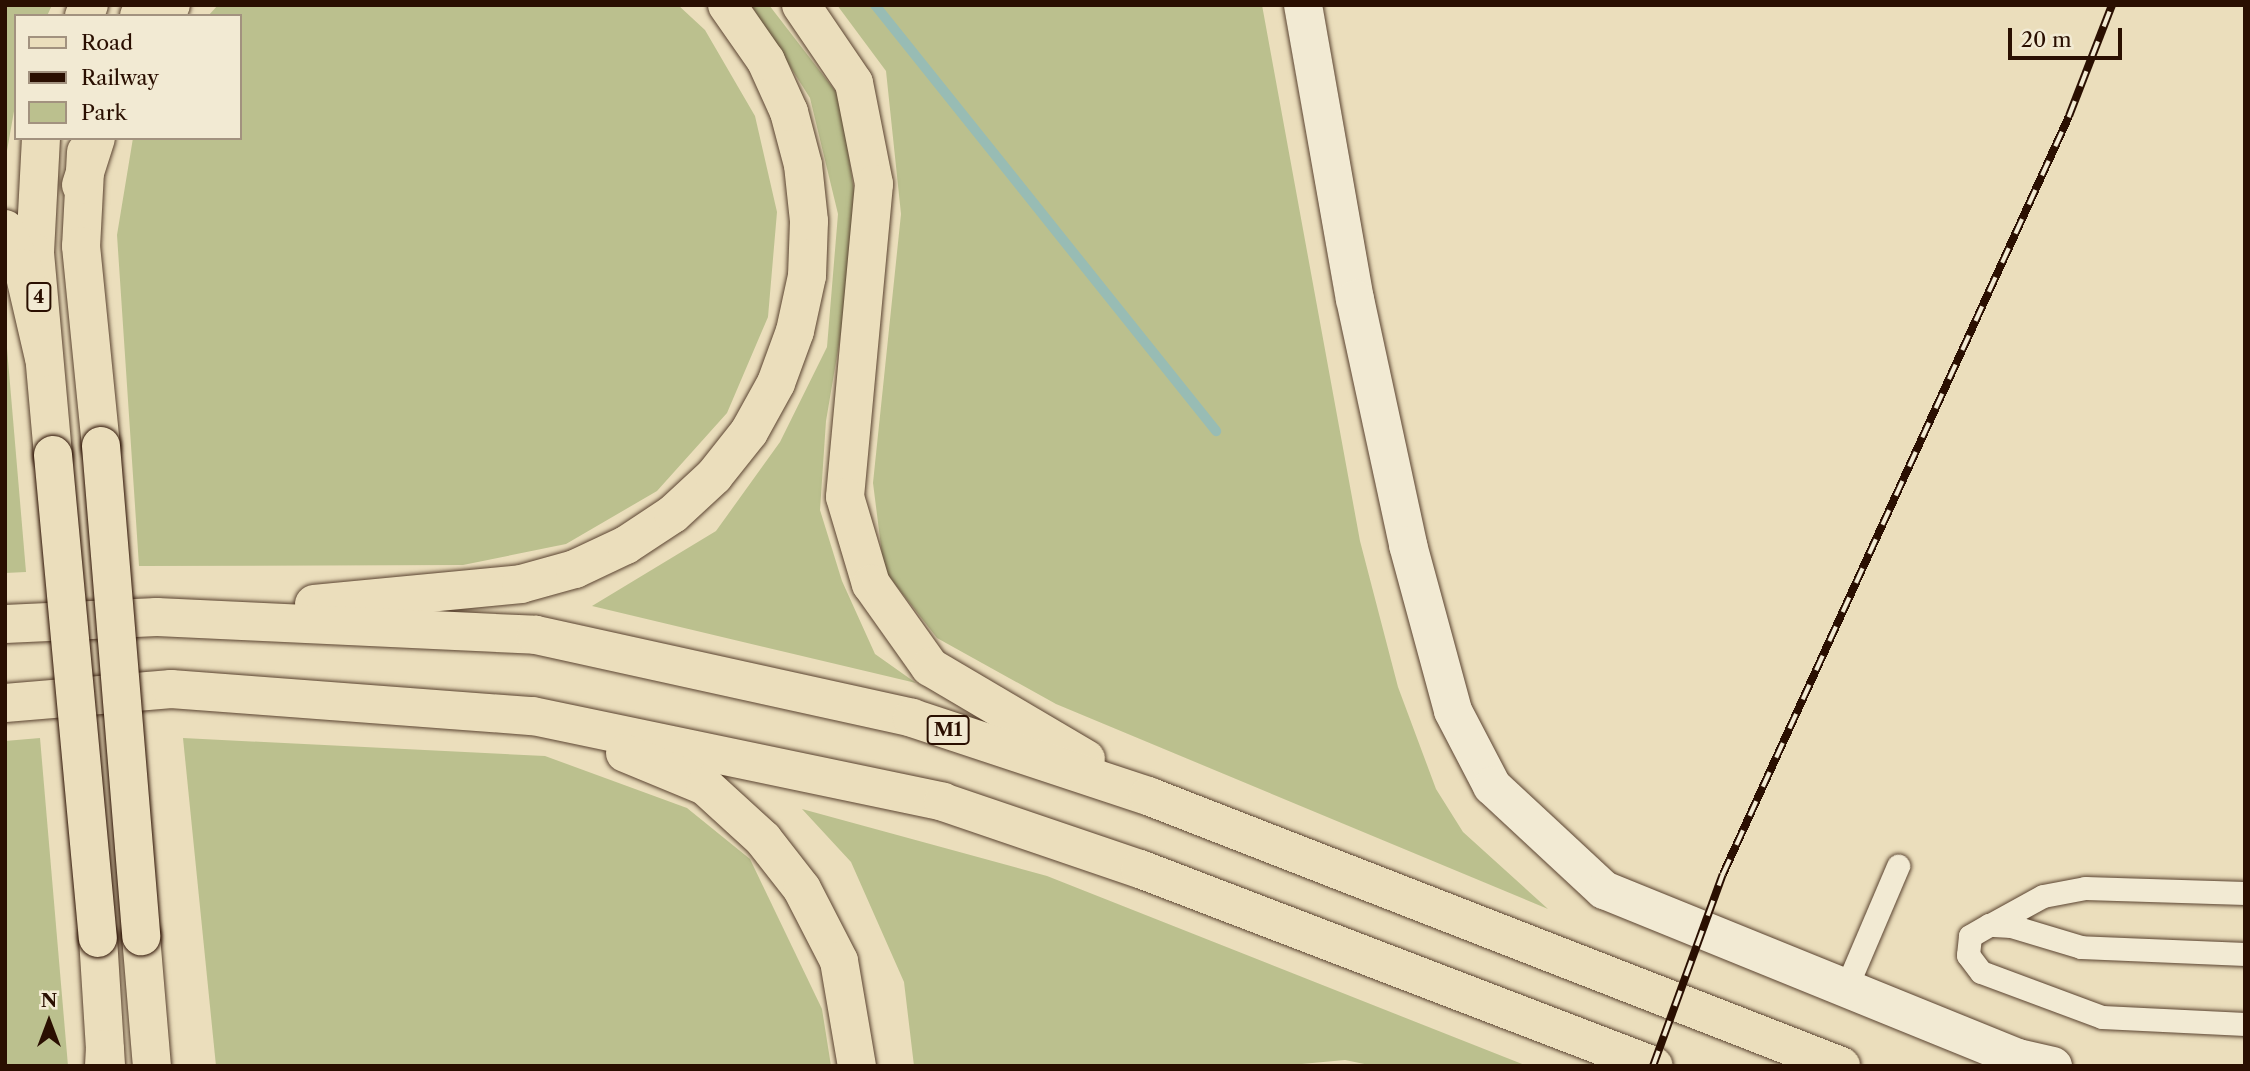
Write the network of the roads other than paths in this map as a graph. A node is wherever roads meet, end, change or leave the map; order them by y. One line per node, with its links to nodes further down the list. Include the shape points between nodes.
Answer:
1 (727, 5): 10 (main road, via 766,61 789,112 803,165 809,220 807,276 776,383 749,432 714,476 673,514 626,545 575,569 521,584)
2 (801, 5): 14 (main road, via 854,83 874,184 845,497 871,584 930,667)
3 (1303, 5): 19 (street, via 1355,299 1408,545 1453,710 1492,786 1604,890)
4 (41, 140): 9 (main road, 4, via 35,253)
5 (88, 140): 7 (main road)
6 (95, 140): 7 (main road)
7 (81, 185): 22 (main road, bridge, via 81,246)
8 (5, 229): 9 (main road, via 23,268)
9 (44, 358): 21 (main road, 4, bridge, via 98,938)
10 (157, 617): 11 (main road, M1); 14 (main road, M1, via 536,635 912,718)
11 (5, 624)
12 (5, 703): 13 (main road, via 171,689)
13 (533, 716): 23 (main road, via 705,786 764,839 802,889 839,961); 24 (main road, via 943,802 1140,869)
14 (1148, 796): 25 (main road, M1)
15 (1898, 866): 19 (lane)
16 (2245, 893): 17 (lane, via 2085,887 2043,896)
17 (1989, 925): 18 (lane, via 2011,926 2081,947); 20 (lane, via 1970,936 1968,955 1981,972 2012,984 2102,1017)
18 (2245, 954)
19 (1846, 988): 26 (street, via 2018,1058)
20 (2245, 1024)
21 (105, 1060)
22 (152, 1066)
23 (857, 1066)
24 (1654, 1066)
25 (1841, 1066)
26 (2053, 1066)

